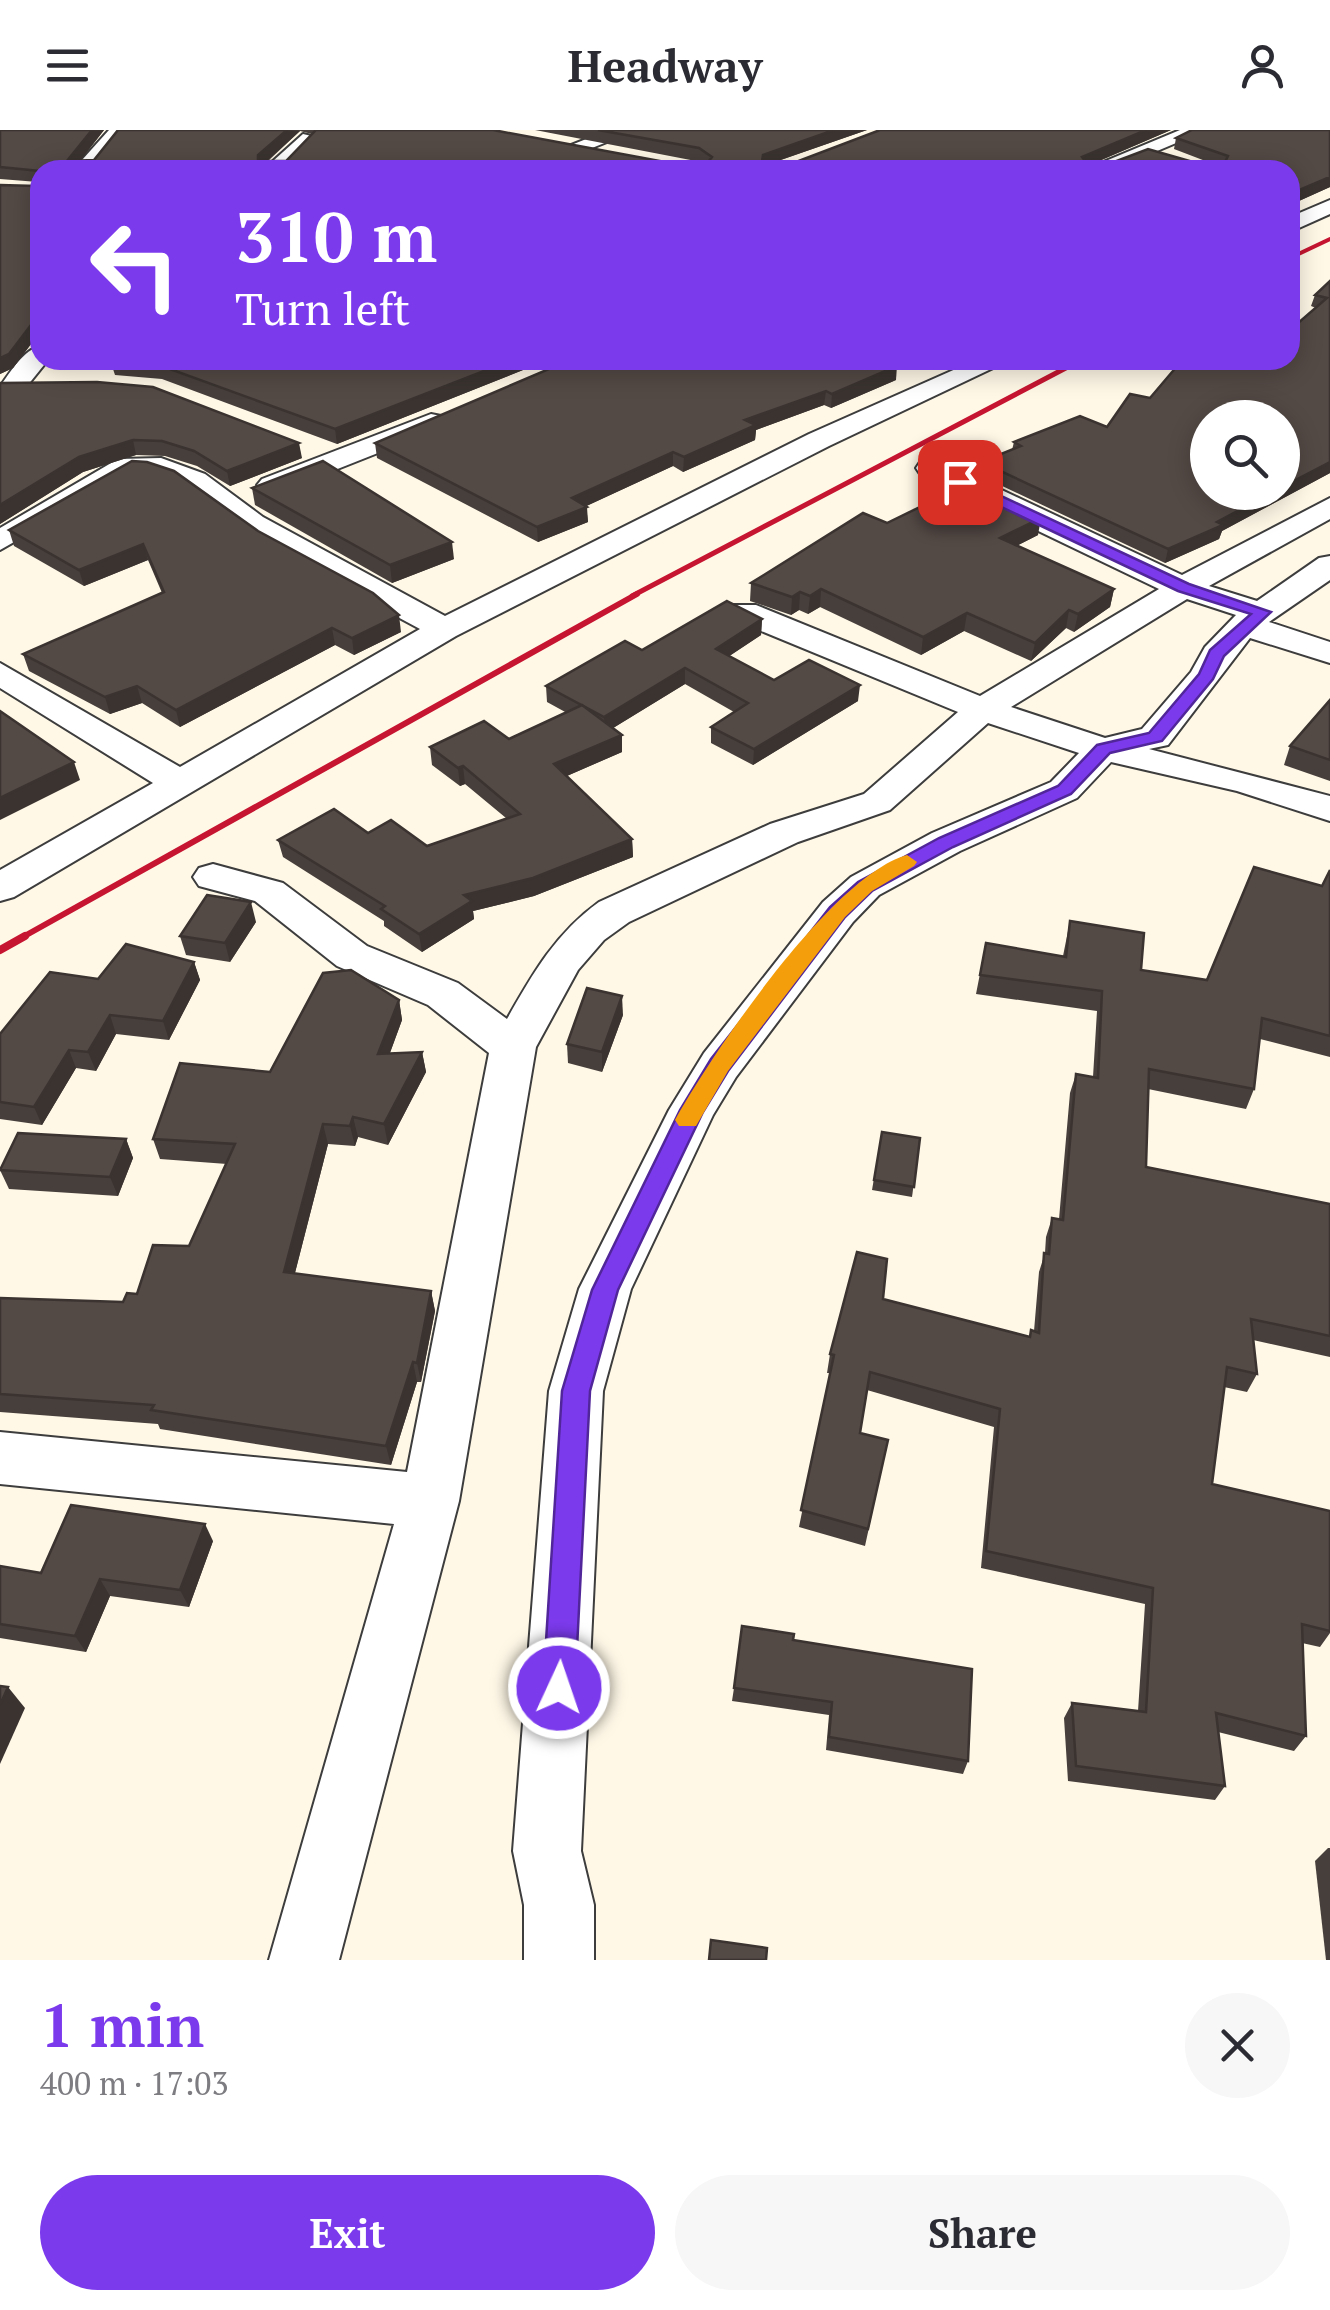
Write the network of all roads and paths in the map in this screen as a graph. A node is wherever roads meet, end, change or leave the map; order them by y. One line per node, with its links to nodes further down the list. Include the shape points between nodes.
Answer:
1 (118, 130): 9 (street)
2 (627, 130): 6 (street)
3 (1197, 130): 7 (street)
4 (310, 138): 10 (street)
5 (538, 140): 6 (street)
6 (574, 147): 8 (street); 11 (street)
7 (1143, 150): 12 (street); 13 (street)
8 (627, 157)
9 (92, 160)
10 (284, 160)
11 (542, 160)
12 (1118, 160)
13 (1178, 160)
14 (1303, 196): 15 (street)
15 (1330, 205): 16 (street)
16 (1300, 220)
17 (30, 363): 19 (street)
18 (975, 370): 32 (street, via 819,440)
19 (7, 385): 20 (street)
20 (49, 385)
21 (452, 414): 23 (street)
22 (308, 447): 23 (street)
23 (341, 459): 25 (street)
24 (936, 468): 29 (street, via 930,468)
25 (229, 501): 27 (street, via 146,461 128,465); 32 (street, via 252,524)
26 (1330, 507): 29 (street)
27 (0, 541)
28 (1330, 565): 31 (street)
29 (1184, 588): 31 (street); 35 (street)
30 (744, 612): 35 (street)
31 (1254, 619): 33 (street); 36 (street, via 1216,654 1207,675)
32 (444, 628): 39 (street)
33 (1330, 653)
34 (0, 673): 39 (street)
35 (982, 710): 37 (street); 43 (street, via 876,802 784,833 589,930 561,962)
36 (1155, 737): 37 (street); 38 (street)
37 (1103, 748): 38 (street); 47 (street, via 1064,790 911,859 865,886 838,912 692,1110 605,1290 576,1391 548,1851)
38 (1217, 774): 40 (street)
39 (182, 785): 42 (street)
40 (1330, 808)
41 (213, 876): 43 (street, via 269,892 352,956 444,994)
42 (0, 888)
43 (513, 1048): 45 (street)
44 (0, 1458): 45 (street)
45 (430, 1501): 46 (street)
46 (304, 1960)
47 (559, 1960)

